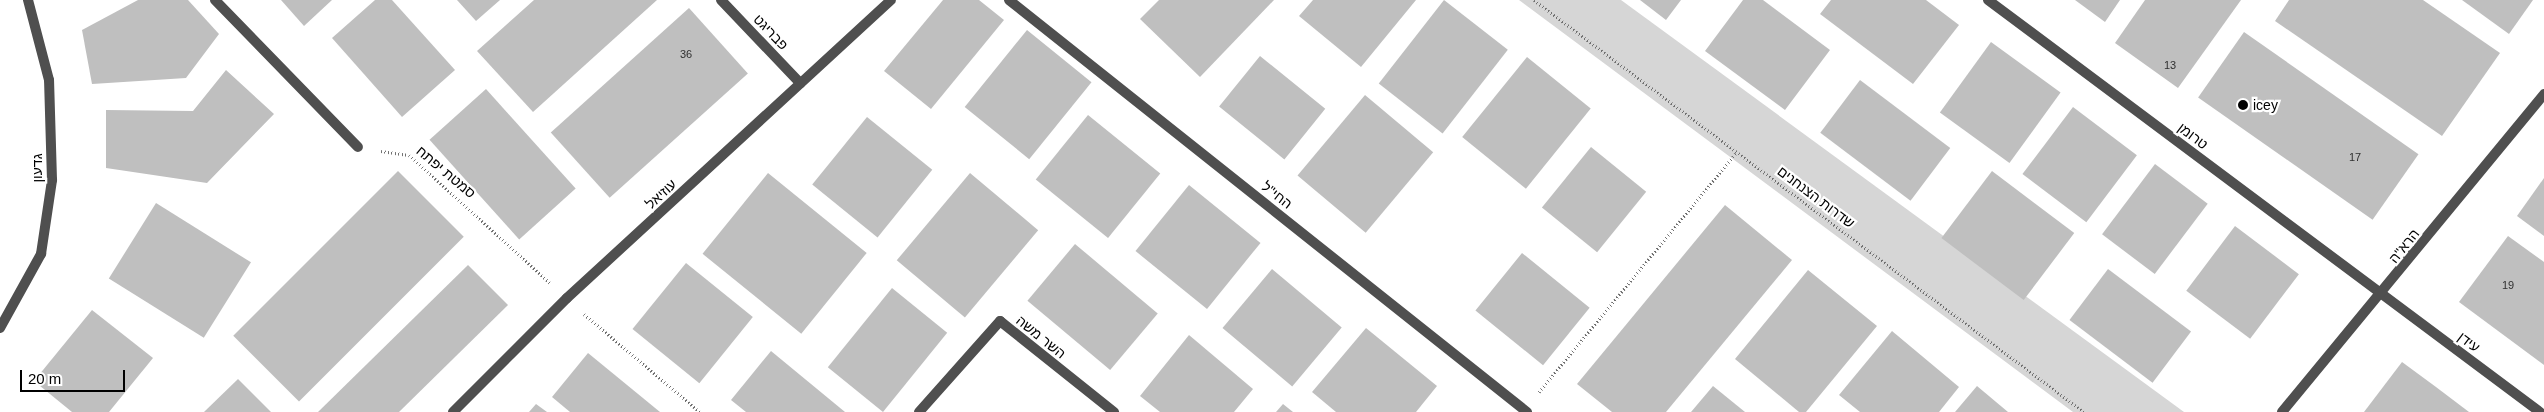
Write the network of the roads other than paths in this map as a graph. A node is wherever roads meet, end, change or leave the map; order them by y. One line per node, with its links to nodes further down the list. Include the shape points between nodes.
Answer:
1 (28, 0): 11 (street, גדעון, via 48,80 52,180 40,254)
2 (216, 0): 9 (street)
3 (721, 0): 7 (street, פבריגט)
4 (891, 0): 7 (street, עוזיאל)
5 (1009, 0): 12 (street, החי"ל)
6 (1988, 0): 10 (street, טרומן)
7 (800, 83): 13 (street, עוזיאל, via 566,298)
8 (2544, 94): 10 (street, הרא"ה)
9 (358, 147)
10 (2382, 294): 16 (street, הרא"ה); 17 (street, עידן)
11 (0, 328)
12 (1525, 411)
13 (453, 412)
14 (919, 412): 15 (street, השר משה, via 1000,321)
15 (1114, 412)
16 (2282, 412)
17 (2540, 412)

